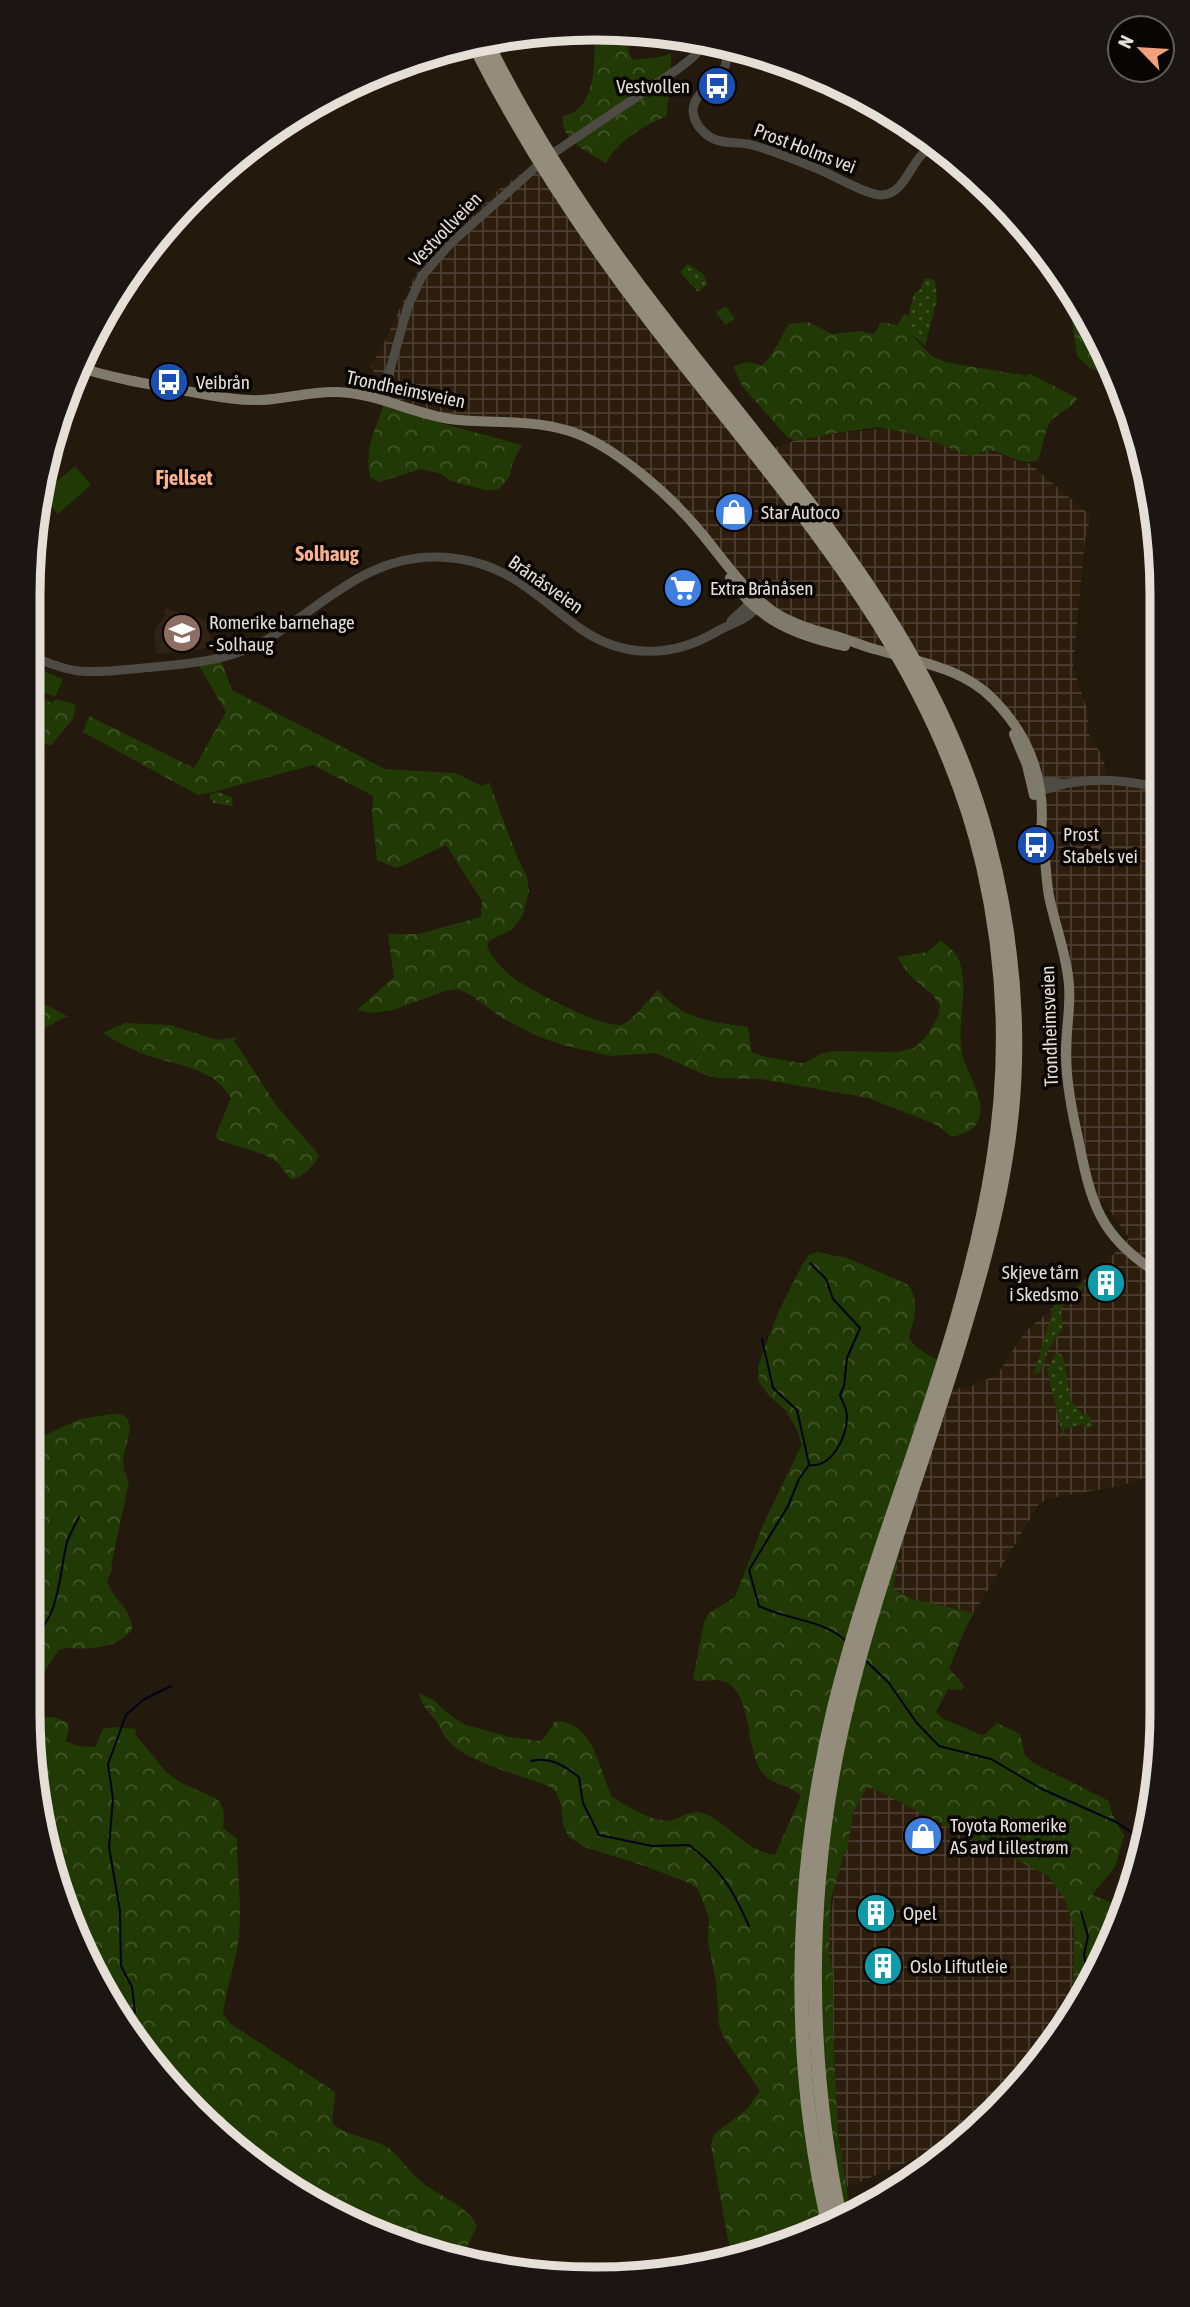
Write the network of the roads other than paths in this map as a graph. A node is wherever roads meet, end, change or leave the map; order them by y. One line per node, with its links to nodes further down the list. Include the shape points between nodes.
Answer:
1 (491, 50): 15 (highway, via 579,203 828,528 904,640 944,716 968,776 998,880 1010,962 1015,1064 1005,1162 989,1242 955,1361)
2 (700, 51): 6 (street)
3 (479, 53): 15 (highway, via 538,159 616,275 816,531 888,637 928,710 983,865 994,920 1003,1016 994,1159 946,1350)
4 (726, 56): 5 (street, Prost Holms vei, via 721,74 697,98 693,110 698,125 713,139 746,143 880,195 898,187)
5 (927, 151)
6 (555, 152)
7 (536, 167): 9 (street, Vestvollveien, via 450,244 422,276 408,306)
8 (88, 369): 9 (main road, Trondheimsveien, via 235,399 327,392)
9 (382, 399): 10 (main road, Trondheimsveien, via 443,417 548,426 589,438 657,488 691,520 734,583)
10 (755, 604): 11 (street, Brånåsveien, via 728,625 680,648 654,652 624,649 588,634 500,571 467,560 430,557 399,562 363,576 267,640 218,659 86,671); 13 (main road, Trondheimsveien, via 800,626 961,676 988,694 1010,720)
11 (40, 659)
12 (1150, 786): 13 (street, via 1119,780)
13 (1037, 787): 14 (main road, Trondheimsveien, via 1049,897 1068,975 1068,1085 1088,1187 1112,1235)
14 (1150, 1267)
15 (872, 1597): 16 (highway)
16 (838, 1717): 17 (highway, via 819,1871 814,1987 819,2087); 18 (highway, via 814,1809 802,2001 807,2084)
17 (839, 2211)
18 (827, 2216)

